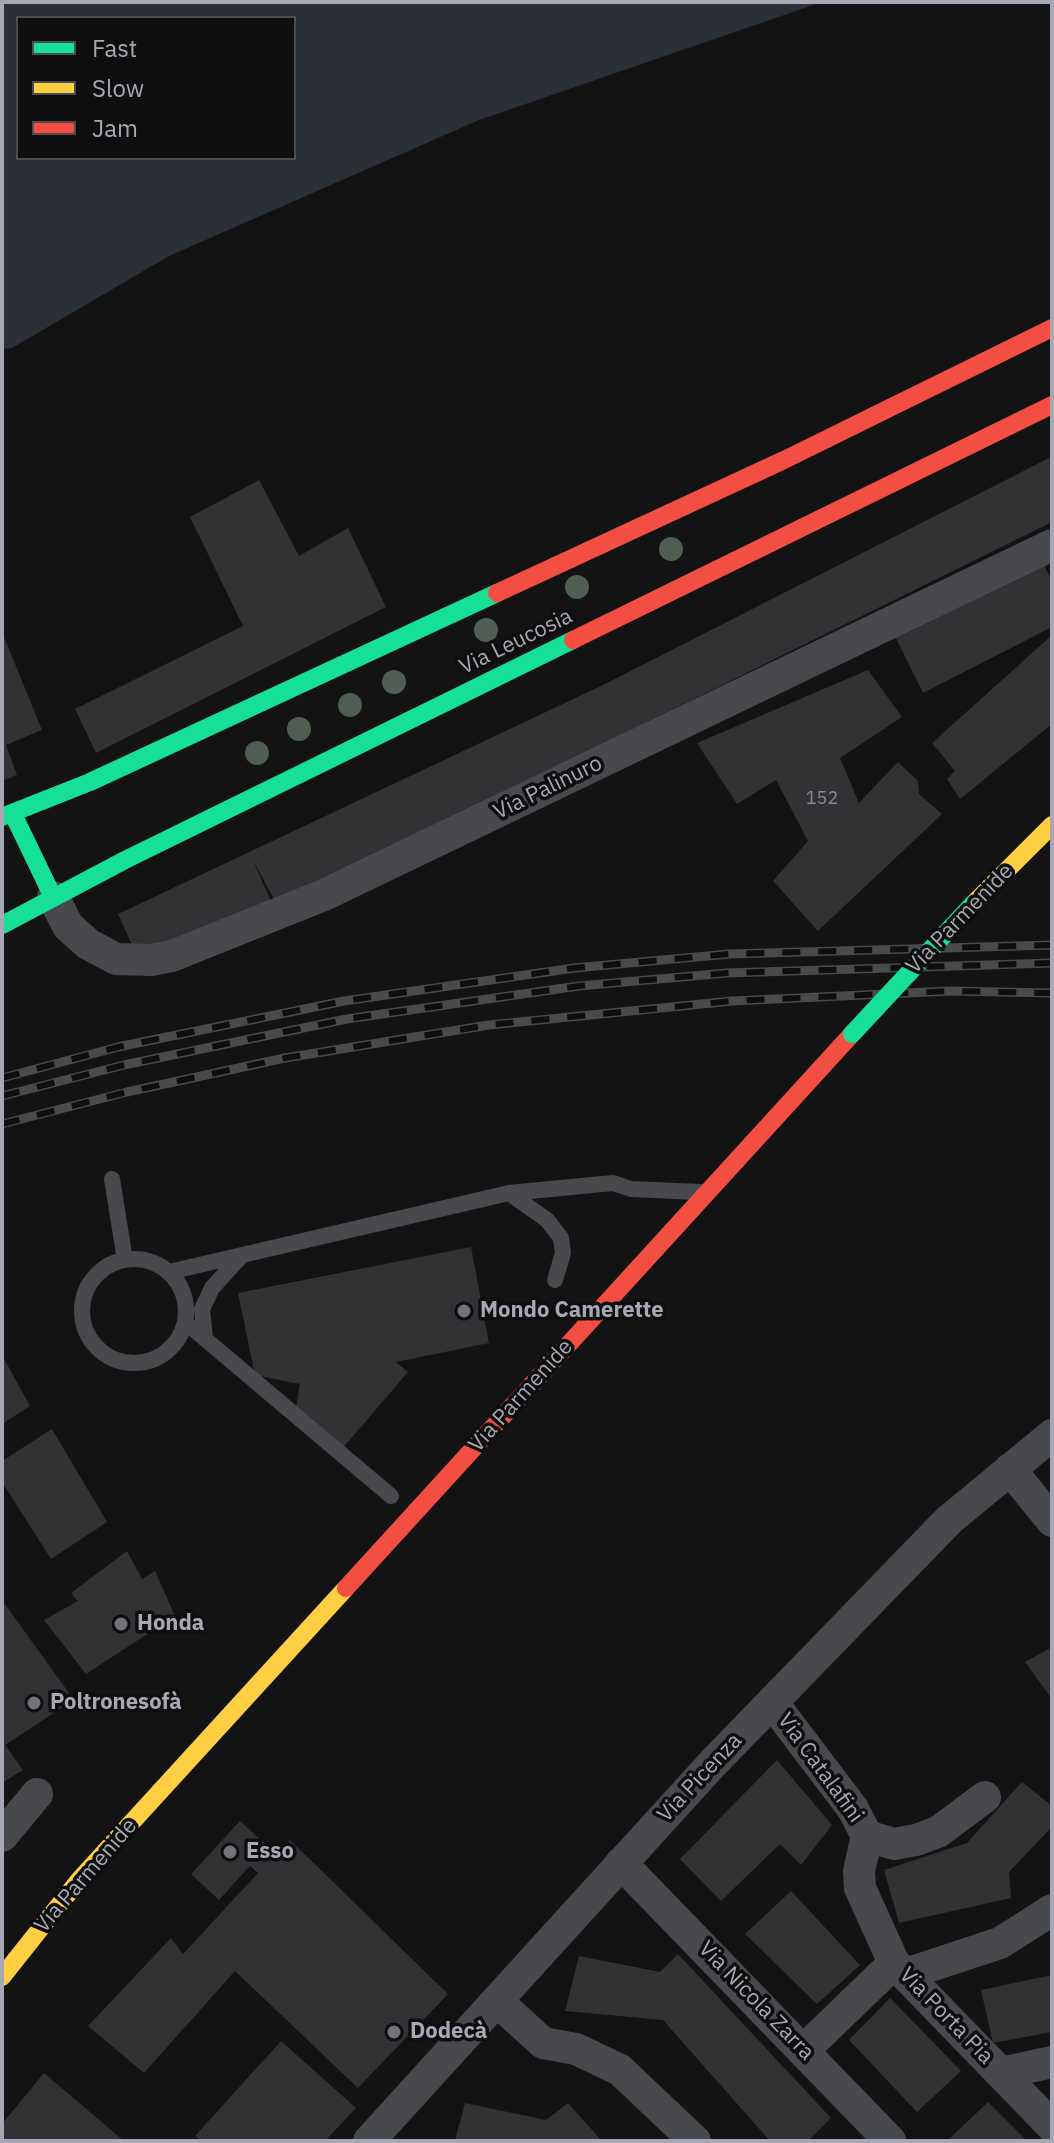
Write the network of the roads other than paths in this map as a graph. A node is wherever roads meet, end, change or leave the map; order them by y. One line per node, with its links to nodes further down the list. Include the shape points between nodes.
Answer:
1 (1052, 328): 4 (main road, via 787,466)
2 (1052, 405): 6 (main road, Via Leucosia, via 813,516)
3 (1052, 545): 6 (street, Via Palinuro, via 324,895 172,956 116,959 68,926)
4 (8, 816): 6 (main road)
5 (1052, 825): 9 (main road, Via Parmenide, bridge)
6 (53, 897): 7 (main road, Via Leucosia)
7 (2, 925)
8 (112, 1179): 12 (lane)
9 (706, 1192): 10 (lane, via 631,1189 613,1183); 29 (main road, Via Parmenide, via 79,1880)
10 (509, 1193): 11 (lane); 14 (lane, via 547,1220 561,1238 563,1253)
11 (242, 1255): 13 (lane); 16 (lane, via 212,1288 202,1309)
12 (125, 1260): 13 (lane, via 142,1259); 15 (lane, via 96,1276 84,1298 83,1325 102,1353 126,1363 152,1361 179,1338)
13 (169, 1272): 15 (lane, via 181,1289)
14 (555, 1280)
15 (185, 1322): 16 (lane)
16 (205, 1339): 19 (lane)
17 (1052, 1435): 18 (street, Via Picenza)
18 (1010, 1469): 20 (street); 21 (street, Via Picenza, via 949,1520)
19 (391, 1496)
20 (1052, 1521)
21 (772, 1702): 25 (street, Via Catalafini, via 853,1809); 26 (street, Via Picenza)
22 (37, 1794): 24 (street)
23 (985, 1797): 25 (street, Via Catalafini, via 938,1832 916,1840 894,1844)
24 (2, 1836)
25 (867, 1836): 28 (street, Via Catalafini, via 860,1888)
26 (621, 1863): 30 (street, Via Picenza); 31 (street, Via Nicola Zarra)
27 (1052, 1910): 28 (street, via 1000,1943)
28 (900, 1968): 31 (street, Via Porta Pia); 33 (street, Via Porta Pia)
29 (2, 1977)
30 (498, 2002): 35 (street, Via Picenza); 36 (street, via 543,2043 576,2049 620,2070)
31 (804, 2050): 37 (street, Via Nicola Zarra)
32 (1052, 2062): 33 (street)
33 (1002, 2073): 34 (street, Via Porta Pia)
34 (1052, 2126)
35 (369, 2141)
36 (695, 2141)
37 (890, 2141)

